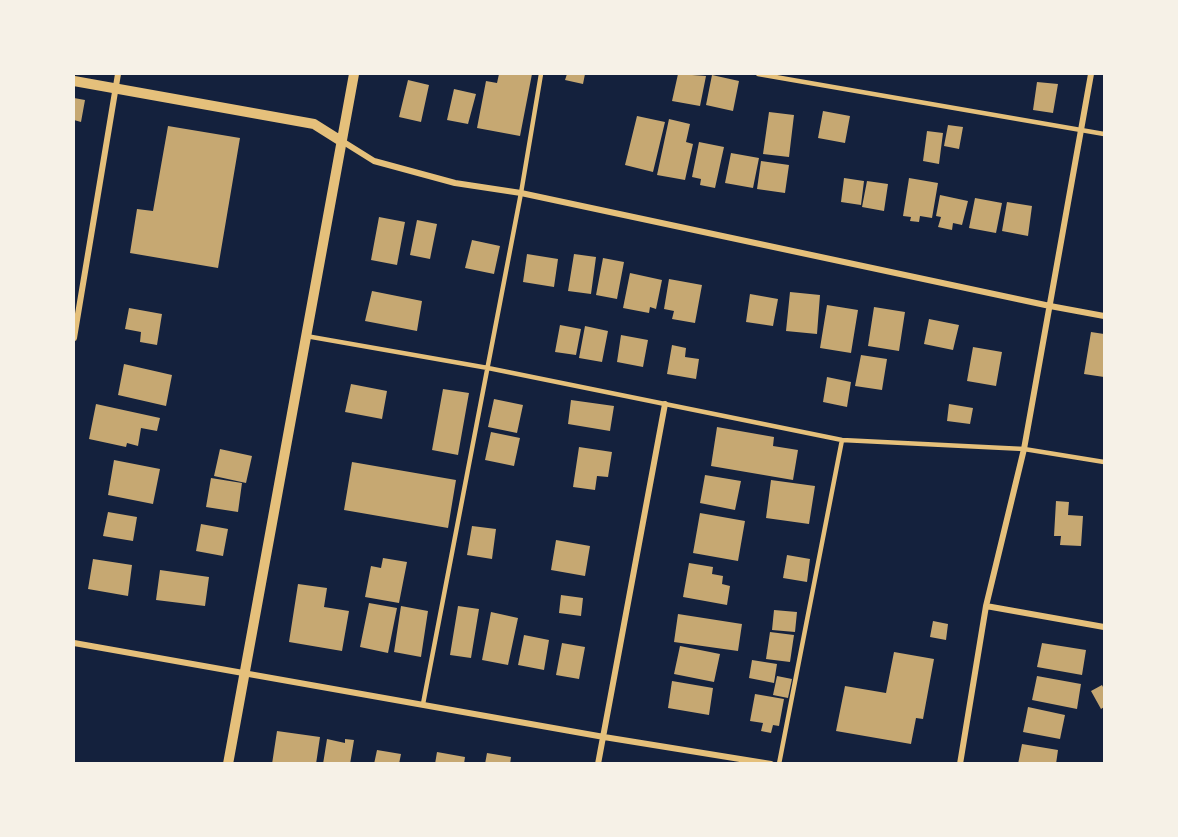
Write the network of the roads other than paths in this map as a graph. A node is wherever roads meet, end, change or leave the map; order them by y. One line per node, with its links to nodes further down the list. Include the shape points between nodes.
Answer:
1 (118, 74): 7 (street)
2 (354, 74): 10 (street)
3 (541, 74): 11 (lane)
4 (758, 74): 8 (lane)
5 (1090, 74): 8 (street)
6 (74, 81): 7 (street)
7 (116, 89): 10 (street, via 314,124); 15 (street)
8 (1080, 129): 9 (lane); 12 (street)
9 (1104, 134)
10 (342, 141): 11 (street, via 374,161 455,183); 14 (street)
11 (521, 193): 12 (street); 16 (lane)
12 (1050, 306): 13 (street); 19 (street)
13 (1104, 316)
14 (306, 336): 16 (lane); 24 (street)
15 (74, 338)
16 (488, 368): 17 (lane); 25 (lane)
17 (665, 404): 18 (lane); 26 (street)
18 (842, 440): 19 (lane); 30 (lane)
19 (1024, 448): 20 (lane); 21 (street)
20 (1104, 462)
21 (986, 606): 22 (street); 31 (street)
22 (1104, 627)
23 (74, 642): 24 (street)
24 (245, 672): 25 (street); 27 (street)
25 (423, 704): 26 (street)
26 (604, 737): 28 (street); 29 (street)
27 (228, 764)
28 (598, 764)
29 (771, 764)
30 (778, 764)
31 (960, 764)

